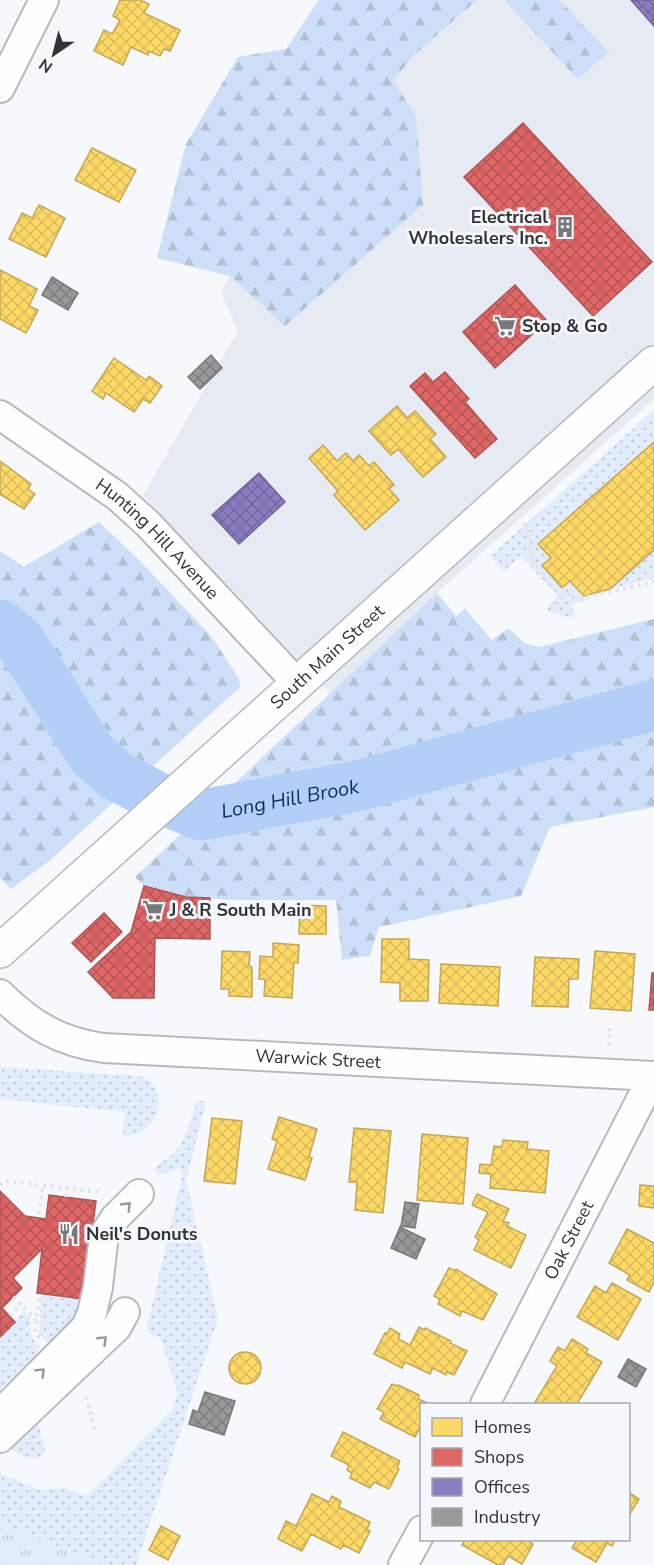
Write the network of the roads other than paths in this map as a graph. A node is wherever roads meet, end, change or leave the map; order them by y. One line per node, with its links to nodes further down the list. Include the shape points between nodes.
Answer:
1 (45, 0): 2 (street)
2 (0, 88)
3 (654, 363): 5 (main road, South Main Street)
4 (0, 415): 5 (street, Hunting Hill Avenue, via 117,496)
5 (297, 683): 6 (main road, South Main Street)
6 (0, 951)
7 (0, 994): 8 (street, Warwick Street, via 41,1029 95,1047)
8 (654, 1076): 11 (street, Oak Street)
9 (139, 1194): 12 (street, one-way to 9, via 86,1327 98,1287 104,1235)
10 (126, 1312): 13 (street, one-way to 10, via 117,1327)
11 (486, 1403)
12 (0, 1414)
13 (0, 1438)
14 (420, 1534): 15 (street)
15 (403, 1565)

